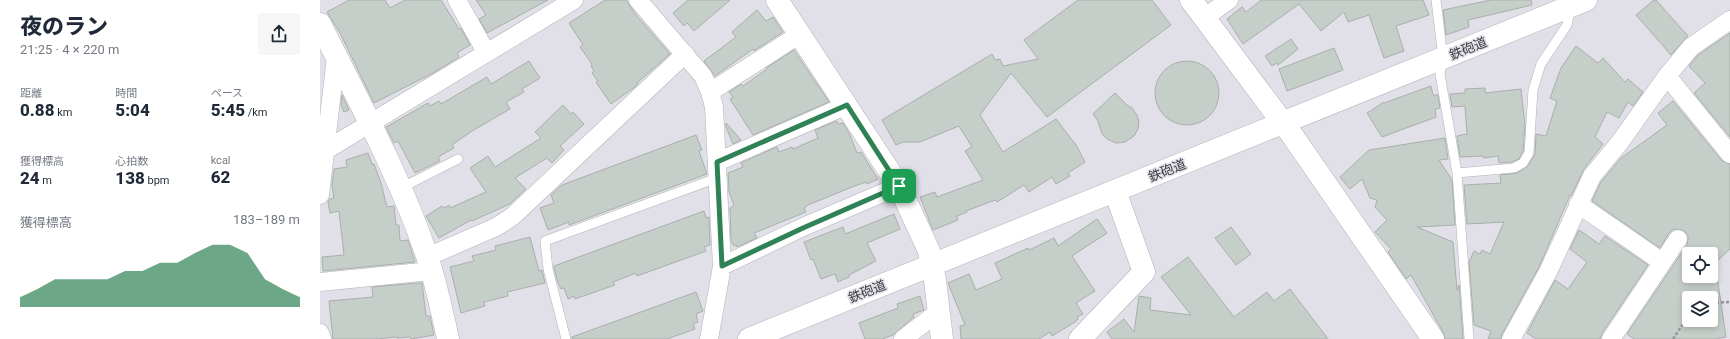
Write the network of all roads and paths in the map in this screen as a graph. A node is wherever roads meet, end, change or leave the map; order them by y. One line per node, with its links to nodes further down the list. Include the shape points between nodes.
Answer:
1 (457, 0): 13 (street)
2 (574, 0): 13 (street)
3 (638, 0): 14 (street)
4 (778, 0): 12 (street)
5 (1191, 0): 9 (street)
6 (1229, 0): 9 (street)
7 (1436, 0): 16 (lane)
8 (1578, 3): 16 (street, 鉄砲道); 26 (lane, via 1542,64 1533,90 1529,154 1523,163 1514,168)
9 (1204, 18): 20 (street)
10 (1730, 20): 17 (street, via 1691,47)
11 (320, 24): 15 (street)
12 (800, 34): 18 (street); 19 (street)
13 (486, 52): 21 (street)
14 (685, 54): 18 (street, via 703,76); 34 (street, via 513,216)
15 (336, 57): 21 (street); 22 (street)
16 (1443, 58): 20 (street, 鉄砲道); 26 (lane, via 1440,74)
17 (1667, 76): 23 (street); 31 (street, via 1592,176)
18 (710, 92): 25 (street, via 714,107)
19 (847, 105): 25 (street); 27 (street)
20 (1284, 122): 29 (street, 鉄砲道); 51 (street)
21 (370, 124): 22 (street); 28 (street)
22 (326, 150): 30 (street)
23 (1730, 154)
24 (458, 159): 28 (lane)
25 (717, 170): 36 (street); 45 (lane, via 545,241 548,269)
26 (1457, 173): 52 (lane)
27 (899, 186): 35 (street, via 916,218); 36 (street)
28 (401, 188): 34 (street)
29 (1115, 191): 35 (street, 鉄砲道); 50 (street, via 1144,272)
30 (320, 195)
31 (1578, 204): 33 (street); 53 (street, via 1548,272)
32 (1678, 240): 33 (street)
33 (1662, 262): 54 (street)
34 (429, 264): 37 (street); 44 (street)
35 (932, 265): 40 (street); 47 (street, 鉄砲道)
36 (722, 266): 46 (street)
37 (320, 282)
38 (1730, 302): 39 (path)
39 (1718, 303)
40 (940, 311): 48 (street); 49 (street)
41 (1682, 325): 55 (path)
42 (320, 333): 43 (street)
43 (322, 339)
44 (448, 339)
45 (566, 339)
46 (709, 339)
47 (749, 339)
48 (902, 339)
49 (942, 339)
50 (1080, 339)
51 (1433, 339)
52 (1468, 339)
53 (1511, 339)
54 (1611, 339)
55 (1673, 339)

